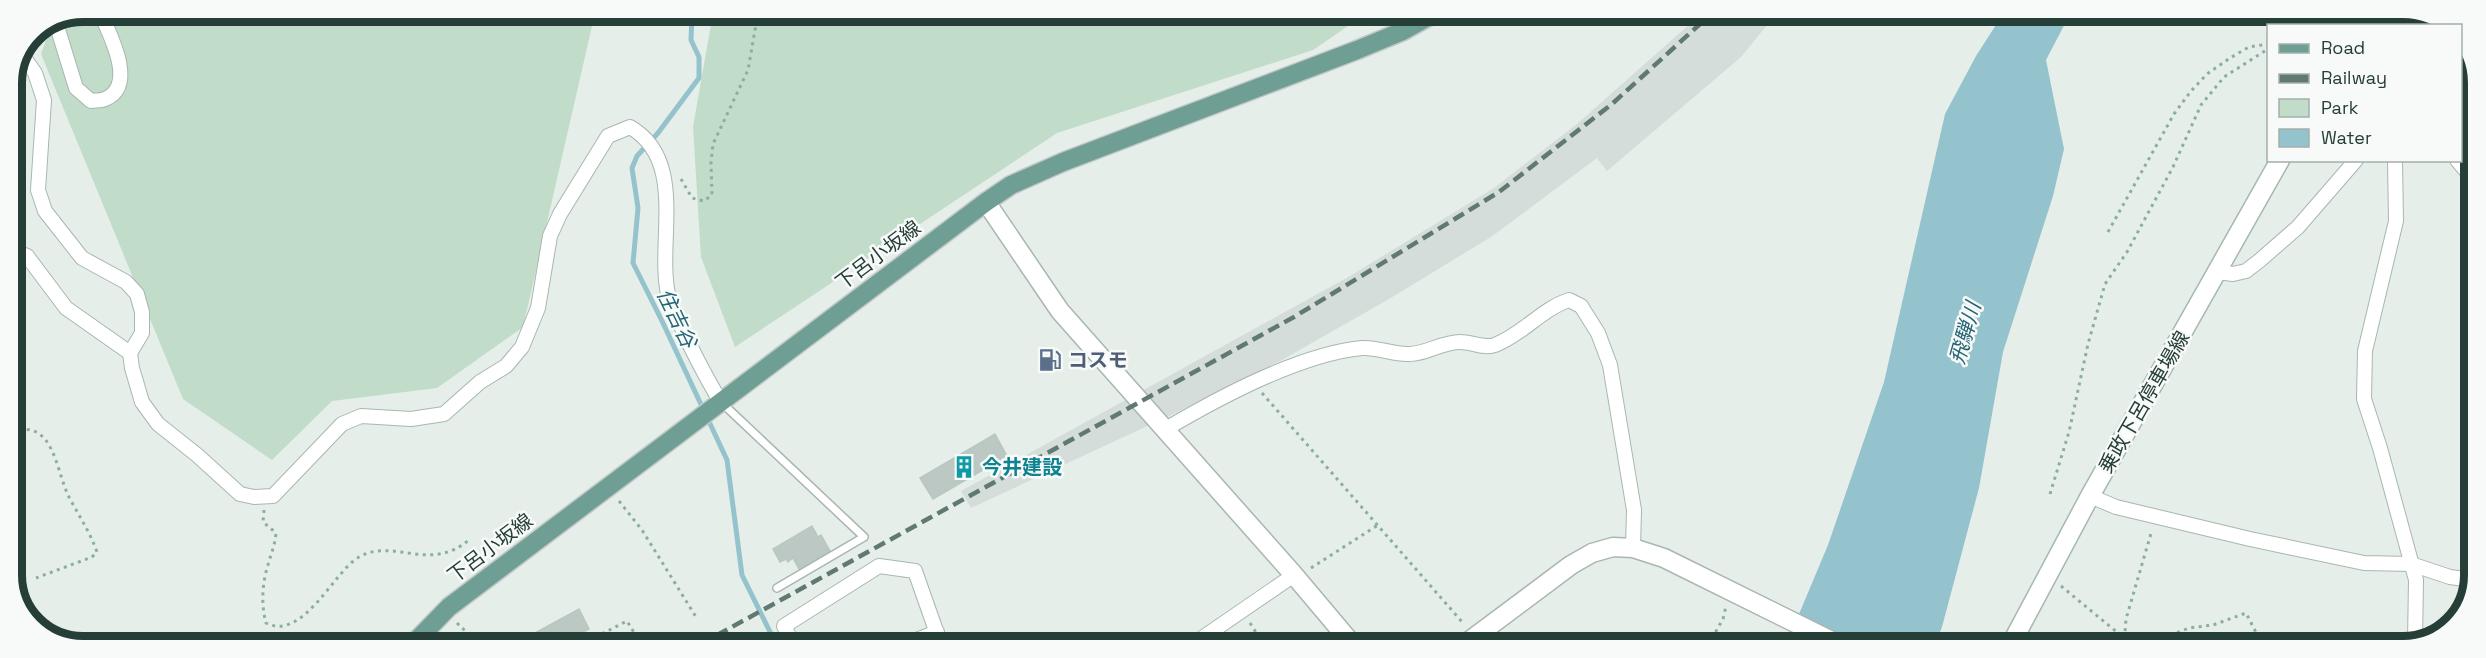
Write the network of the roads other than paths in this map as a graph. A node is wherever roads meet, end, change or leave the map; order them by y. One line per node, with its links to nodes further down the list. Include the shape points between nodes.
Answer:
1 (104, 22): 3 (street, via 118,54 121,77 117,89 106,99 91,101 76,88)
2 (1419, 22): 8 (main road, 下呂小坂線, via 1357,50 1063,162 1011,185)
3 (58, 28)
4 (27, 61): 11 (street, via 44,100 38,190 45,211 82,258 126,282 137,294 142,333)
5 (2279, 162): 10 (street, 乗政下呂停車場線)
6 (2354, 162): 10 (street, via 2298,227 2259,261 2246,271)
7 (2395, 162): 16 (street, via 2396,221 2365,351 2364,399)
8 (986, 202): 12 (main road, 下呂小坂線); 13 (street, via 1060,311)
9 (22, 254): 11 (street, via 66,308)
10 (2218, 272): 14 (street, 乗政下呂停車場線)
11 (130, 353): 12 (street, via 142,402 158,424 240,494 273,496 342,424 361,416 411,419 444,414 480,382 506,366 522,347 538,308 550,236 560,214 608,136 630,127 641,134 659,157 664,175 664,274 669,301)
12 (720, 401): 19 (lane, via 864,537); 21 (main road, 下呂小坂線, via 445,612)
13 (1164, 430): 15 (street, via 1304,362 1364,348 1407,354 1450,342 1494,346 1569,300 1581,306 1598,333 1610,365 1634,510); 17 (street)
14 (2090, 496): 16 (street, via 2116,507 2250,539 2364,562); 28 (street, 乗政下呂停車場線)
15 (1633, 548): 26 (street, via 1613,547 1592,553); 27 (street, via 1664,558)
16 (2411, 564): 18 (street); 20 (street, via 2416,580)
17 (1296, 577): 24 (street); 25 (street)
18 (2463, 579)
19 (777, 588)
20 (2415, 634)
21 (421, 636)
22 (789, 636): 23 (street, via 784,626 879,566 915,571)
23 (938, 636)
24 (1206, 636)
25 (1345, 636)
26 (1476, 636)
27 (1822, 636)
28 (2015, 636)

